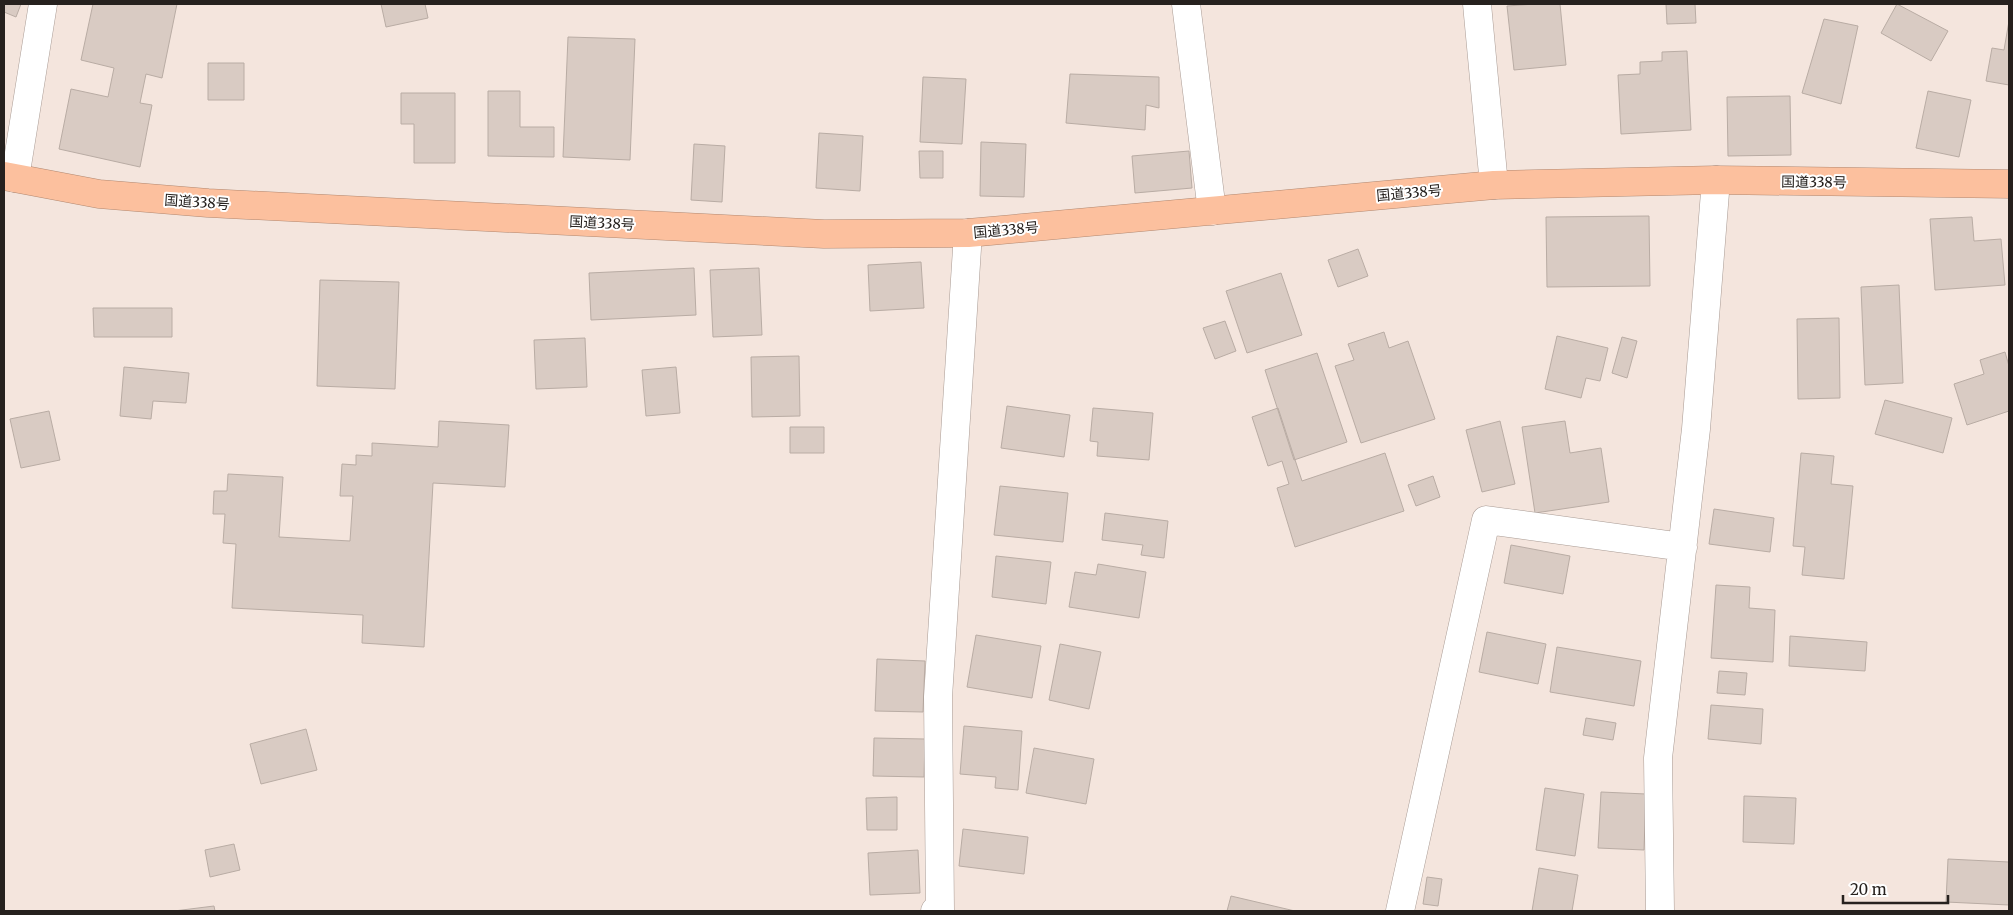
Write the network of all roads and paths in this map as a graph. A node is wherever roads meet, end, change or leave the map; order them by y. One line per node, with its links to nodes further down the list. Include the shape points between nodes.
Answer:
1 (43, 4): 4 (street)
2 (1186, 4): 8 (street)
3 (1477, 4): 7 (street)
4 (9, 177): 9 (highway, 国道338号, via 99,194 208,203 814,233)
5 (1716, 180): 6 (highway, 国道338号); 7 (highway, 国道338号); 10 (street)
6 (2009, 184)
7 (1494, 185): 8 (highway, 国道338号)
8 (1212, 211): 9 (highway, 国道338号)
9 (968, 233): 11 (street, via 938,697 940,910)
10 (1683, 547): 12 (street, via 1486,520); 13 (street, via 1658,758)
11 (935, 911)
12 (1400, 911)
13 (1660, 911)

